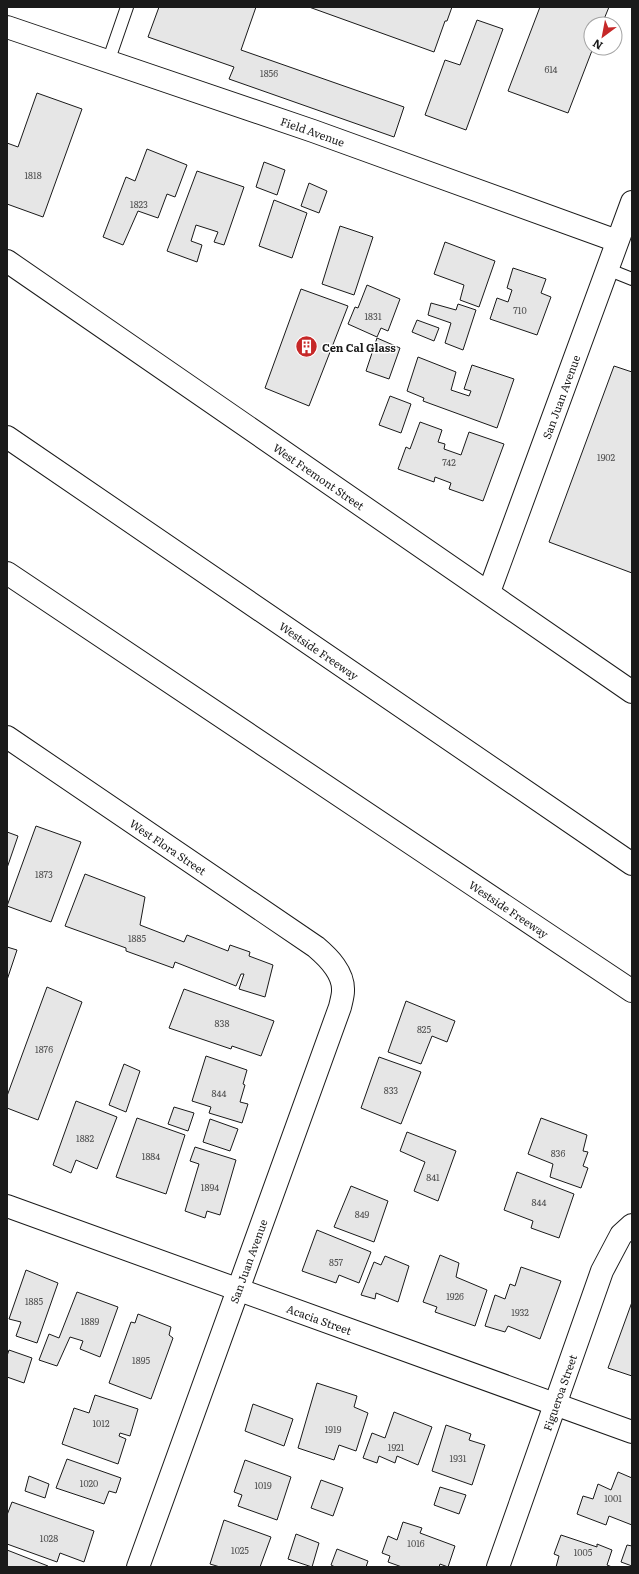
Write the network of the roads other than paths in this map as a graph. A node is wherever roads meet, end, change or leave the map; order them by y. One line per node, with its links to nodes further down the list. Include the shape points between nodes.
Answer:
1 (127, 7): 3 (lane)
2 (7, 27): 3 (main road, Field Avenue)
3 (108, 62): 5 (main road, Field Avenue, via 321,134)
4 (632, 202): 5 (main road, San Juan Avenue)
5 (618, 240): 7 (main road, San Juan Avenue)
6 (7, 261): 11 (main road, West Fremont Street)
7 (607, 269): 8 (lane); 11 (main road, San Juan Avenue)
8 (632, 279)
9 (7, 436): 14 (main road, Westside Freeway)
10 (7, 573): 16 (main road, Westside Freeway)
11 (489, 592): 12 (main road, West Fremont Street)
12 (632, 692)
13 (7, 737): 15 (main road, West Flora Street)
14 (632, 864)
15 (328, 957): 19 (main road, San Juan Avenue, via 342,978 340,1007)
16 (632, 992)
17 (7, 1206): 19 (main road, Acacia Street)
18 (632, 1225): 20 (main road, Figueroa Street, via 621,1235 602,1271)
19 (237, 1289): 20 (main road, Acacia Street); 22 (main road, San Juan Avenue)
20 (556, 1405): 21 (main road, Acacia Street); 23 (main road, Figueroa Street)
21 (632, 1432)
22 (138, 1567)
23 (498, 1567)

